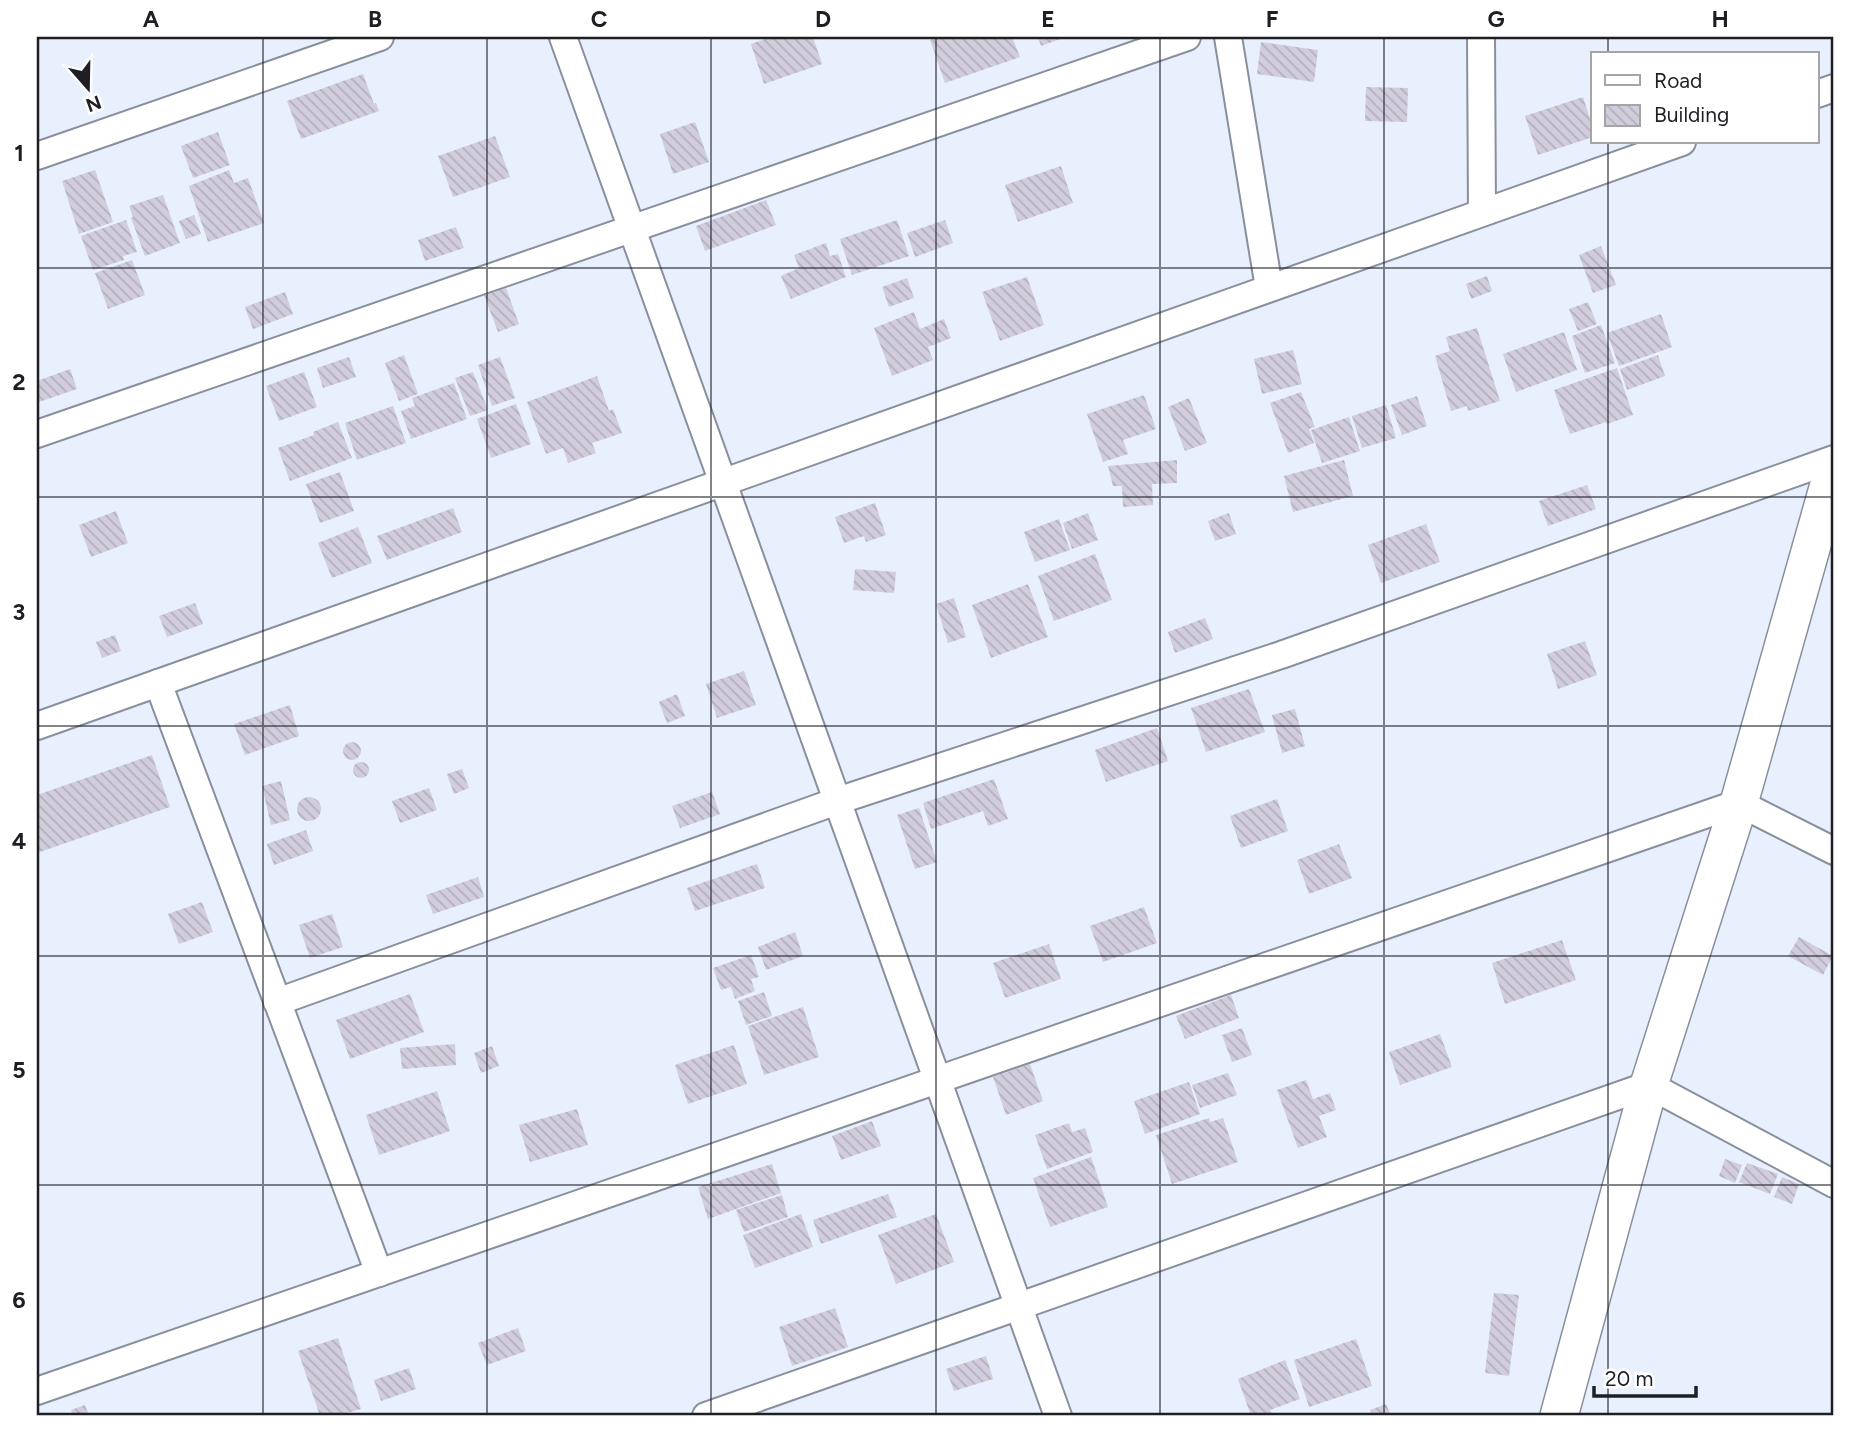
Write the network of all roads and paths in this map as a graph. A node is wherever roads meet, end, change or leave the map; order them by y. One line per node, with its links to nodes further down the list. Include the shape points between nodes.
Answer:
1 (380, 37): 7 (street)
2 (563, 37): 9 (street)
3 (1187, 37): 9 (street)
4 (1228, 37): 10 (street)
5 (1480, 37): 8 (street)
6 (1676, 144): 8 (street)
7 (37, 156)
8 (1482, 212): 10 (street)
9 (632, 228): 11 (street); 14 (street)
10 (1269, 288): 14 (street)
11 (37, 434)
12 (1834, 459): 17 (street, via 1294,650)
13 (1834, 467): 18 (street)
14 (723, 482): 15 (street); 17 (street)
15 (158, 683): 16 (street); 20 (street)
16 (37, 726)
17 (837, 801): 20 (street); 21 (street)
18 (1739, 803): 19 (street); 21 (street); 22 (street)
19 (1834, 851)
20 (277, 1002): 24 (street)
21 (937, 1080): 24 (street); 25 (street)
22 (1649, 1085): 23 (street); 25 (street); 29 (street)
23 (1834, 1184)
24 (379, 1273): 26 (street)
25 (1018, 1307): 27 (street); 28 (street)
26 (37, 1391)
27 (706, 1416)
28 (1058, 1416)
29 (1559, 1416)

